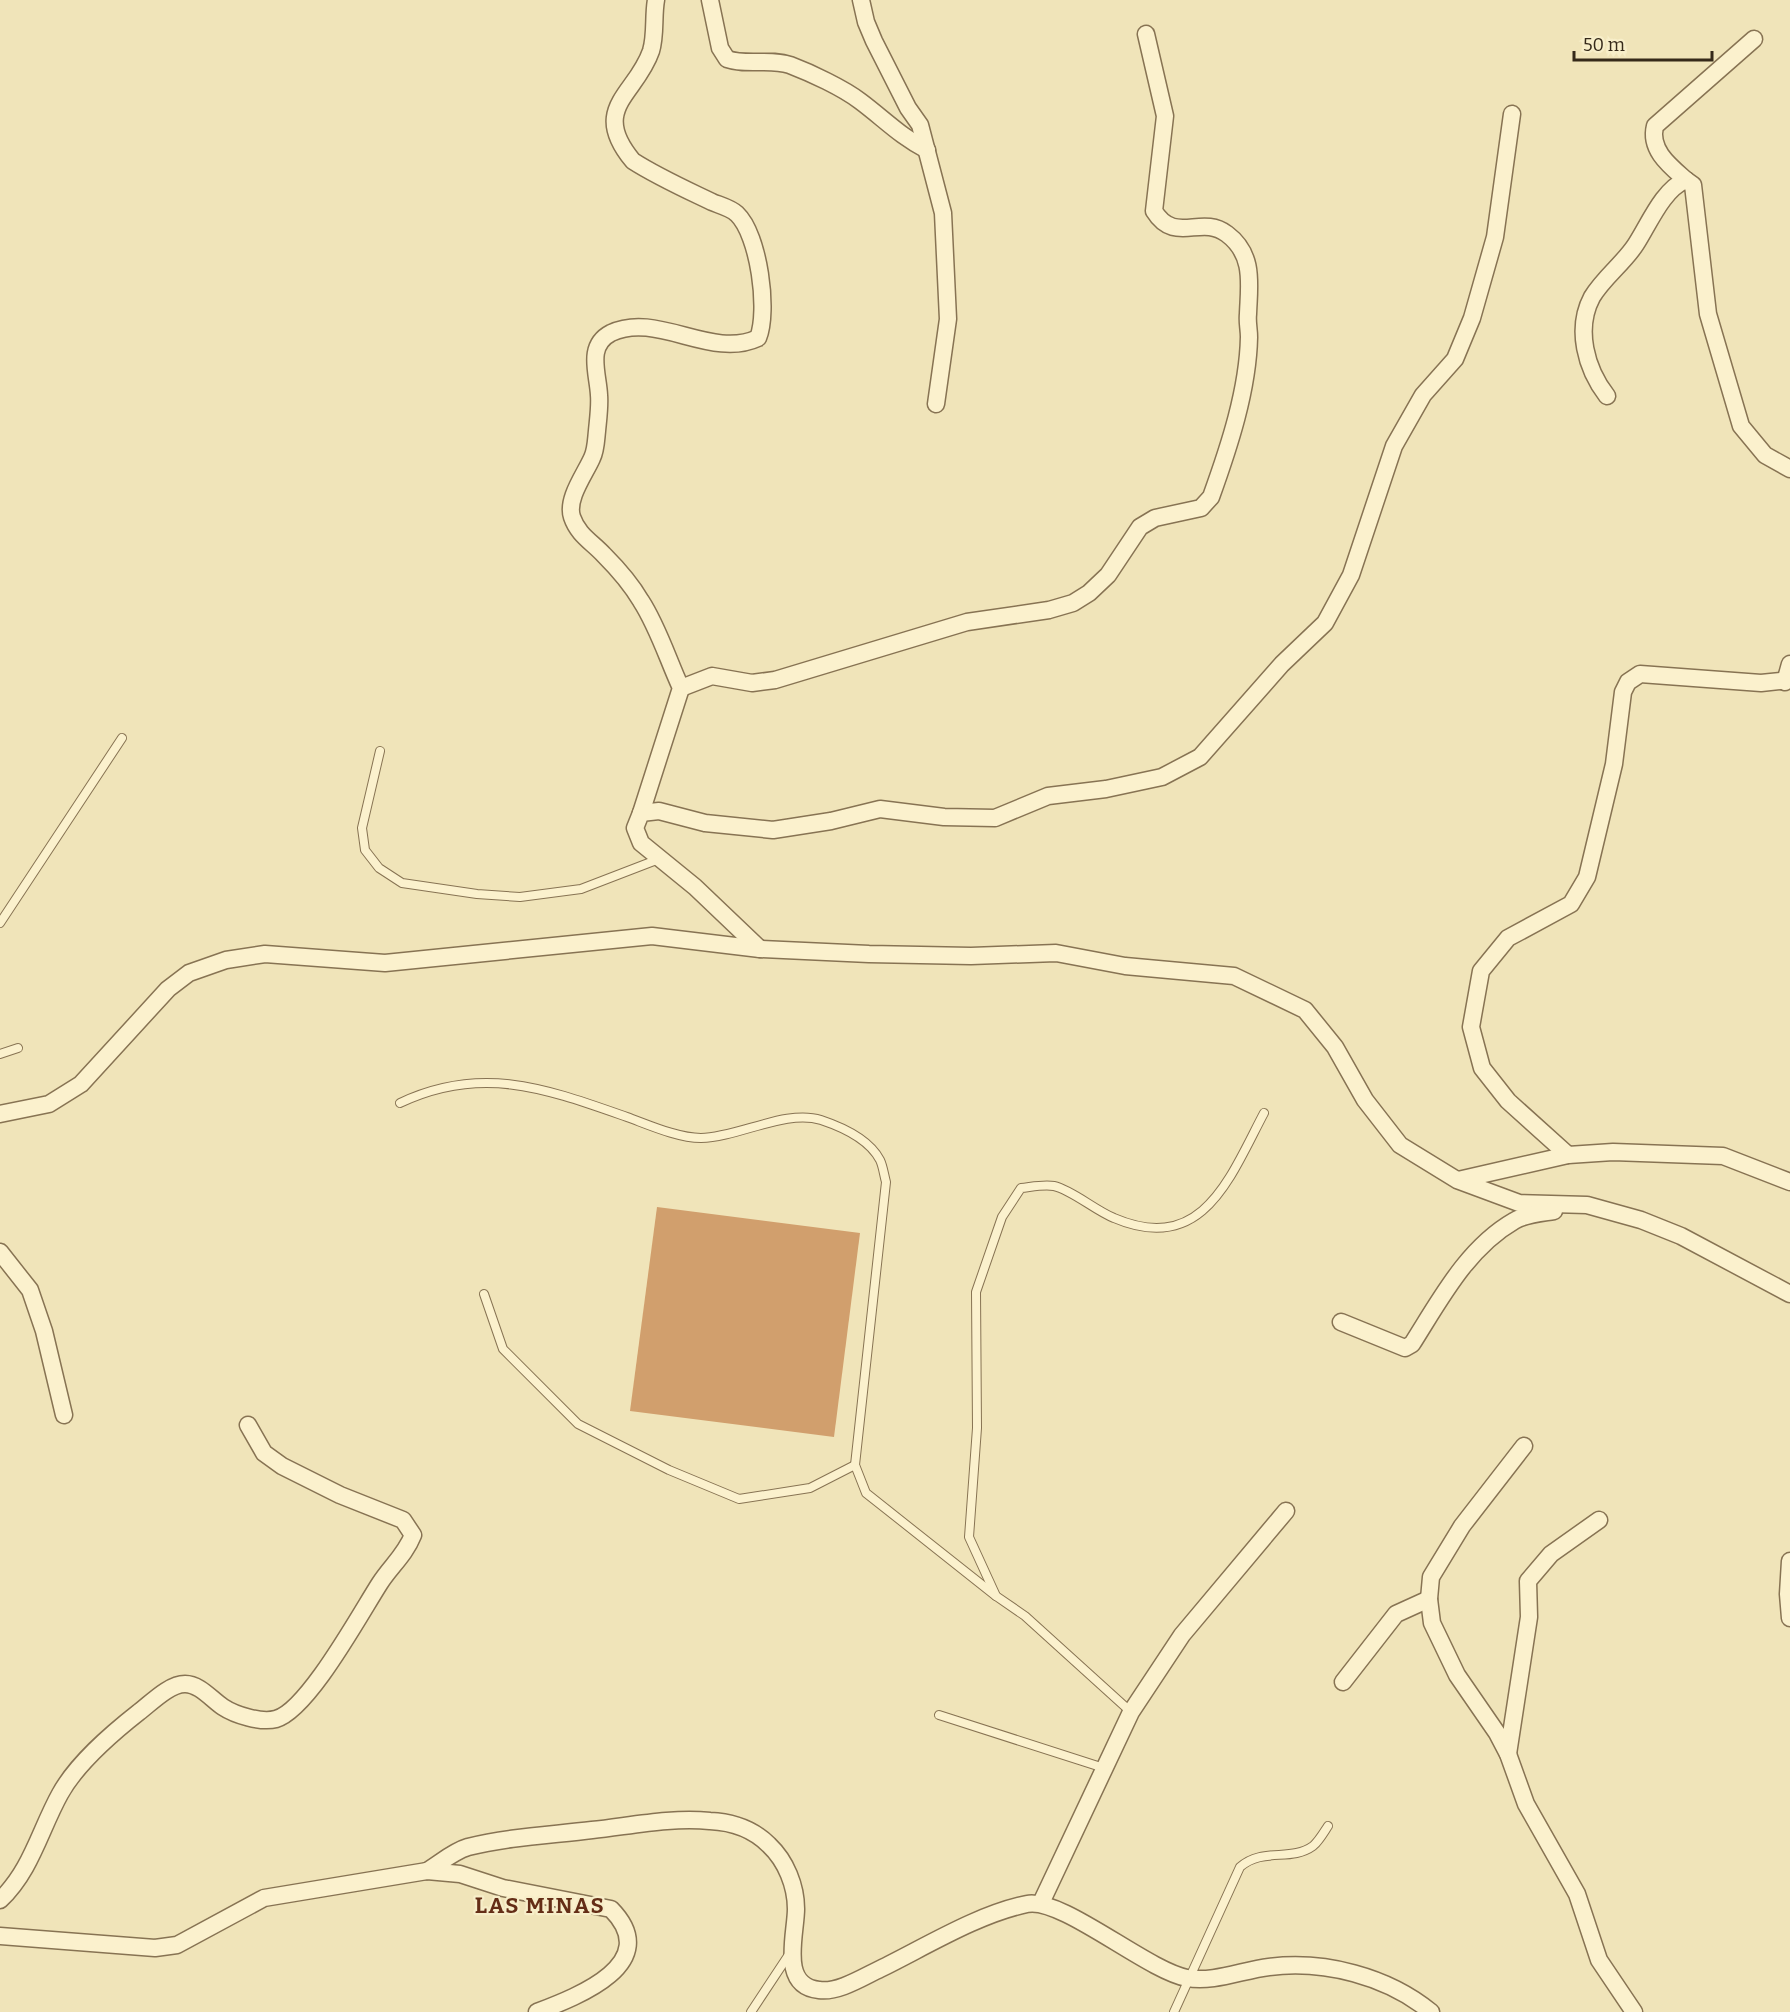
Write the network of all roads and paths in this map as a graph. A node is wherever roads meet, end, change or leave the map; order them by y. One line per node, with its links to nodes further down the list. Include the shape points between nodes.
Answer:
1 (656, 0): 14 (street, via 651,50 617,105 617,132 633,161 736,214 754,253 764,325 758,338 743,345 642,328 612,333 600,342 595,367 599,396 594,456 573,497 571,515 580,534 621,572 642,602)
2 (710, 0): 7 (street, via 720,48 727,59 736,63 783,63 808,73 858,99 905,139)
3 (861, 0): 7 (street, via 866,22 920,125)
4 (1146, 34): 14 (street, via 1165,116 1155,211 1162,223 1175,228 1209,226 1224,232 1243,253 1248,265 1245,377 1211,496 1201,508 1155,518 1140,527 1108,575 1073,603 967,622 775,680 752,683 712,676)
5 (1754, 39): 8 (street, via 1655,126 1652,136 1663,160)
6 (1512, 114): 17 (street, via 1496,237 1472,318 1455,359 1423,395 1394,446 1351,575 1325,623 1282,664 1200,757 1162,777 1048,796 995,818 880,809 773,830 705,823 659,811)
7 (927, 150): 10 (street, via 943,213 948,319)
8 (1686, 180): 9 (street, via 1670,192 1632,250 1592,298 1584,346 1595,381); 11 (street, via 1693,185 1708,314 1741,426 1765,455)
9 (1606, 396)
10 (936, 404)
11 (1790, 469)
12 (1790, 664): 13 (street)
13 (1787, 681): 26 (street, via 1761,683 1640,674 1628,682 1623,692 1614,764 1580,893 1571,904 1508,938 1481,971 1471,1027 1482,1068 1508,1101)
14 (681, 688): 17 (street)
15 (122, 738): 19 (lane)
16 (380, 751): 18 (lane, via 362,828 365,850 379,868 402,883 520,897 580,889)
17 (640, 813): 18 (street, via 635,828 641,843)
18 (659, 859): 20 (street, via 695,887)
19 (0, 923)
20 (760, 949): 25 (street, via 652,936 385,963 265,954 226,960 189,973 168,989 81,1084 49,1104); 27 (street, via 970,956 1056,953 1125,966 1234,976 1305,1010 1335,1047 1365,1101 1400,1145)
21 (18, 1048): 22 (lane)
22 (0, 1054)
23 (400, 1103): 37 (lane, via 447,1085 489,1081 545,1091 699,1138 799,1119 819,1119 859,1136 880,1159 886,1182)
24 (1264, 1113): 41 (lane, via 1226,1186 1188,1222 1157,1230 1115,1219 1054,1186 1022,1188 1002,1217 976,1292 977,1428 969,1537)
25 (0, 1114)
26 (1568, 1155): 27 (street); 28 (street, via 1613,1152 1723,1156)
27 (1457, 1180): 29 (street, via 1519,1203)
28 (1790, 1182)
29 (1587, 1205): 32 (street, via 1681,1236); 33 (street, via 1515,1220 1466,1263 1412,1344 1405,1348)
30 (0, 1252): 34 (street, via 30,1290)
31 (484, 1294): 37 (lane, via 503,1349 578,1424 669,1470 739,1499 810,1488)
32 (1790, 1294)
33 (1341, 1322)
34 (64, 1415)
35 (248, 1425): 51 (street, via 264,1453 282,1466 403,1520 413,1535 408,1549 382,1580 312,1688 292,1710 275,1720 259,1719 225,1708 196,1686 185,1684 176,1686 136,1715 92,1755 61,1792 30,1860)
36 (1524, 1446): 42 (street, via 1462,1526 1431,1576)
37 (855, 1465): 41 (lane, via 866,1493)
38 (1286, 1511): 45 (street, via 1182,1635)
39 (1599, 1520): 47 (street, via 1551,1554 1528,1581 1529,1617)
40 (1790, 1561): 43 (street)
41 (996, 1596): 45 (lane, via 1025,1616)
42 (1429, 1599): 44 (street, via 1396,1614); 47 (street, via 1432,1623 1457,1675)
43 (1790, 1618)
44 (1343, 1682)
45 (1131, 1712): 48 (street)
46 (939, 1715): 48 (lane)
47 (1508, 1754): 60 (street, via 1526,1804 1577,1894 1599,1960)
48 (1104, 1768): 52 (street)
49 (1328, 1826): 55 (lane, via 1313,1846 1250,1858 1240,1867)
50 (427, 1871): 53 (street, via 264,1898 177,1945 155,1948); 54 (street, via 465,1848 513,1839 675,1821 710,1821 743,1827 770,1845 786,1867 796,1907); 56 (street, via 460,1874 503,1888 611,1909 622,1920 630,1937 628,1951 616,1968 579,1996)
51 (0, 1900)
52 (1041, 1903): 54 (street, via 1001,1911 832,1989 820,1991 806,1986 797,1977); 55 (street, via 1164,1970)
53 (0, 1936)
54 (792, 1950): 57 (lane)
55 (1188, 1978): 58 (lane); 59 (street, via 1222,1976 1269,1966 1326,1967 1392,1988)
56 (537, 2012)
57 (751, 2012)
58 (1174, 2012)
59 (1431, 2012)
60 (1634, 2012)

